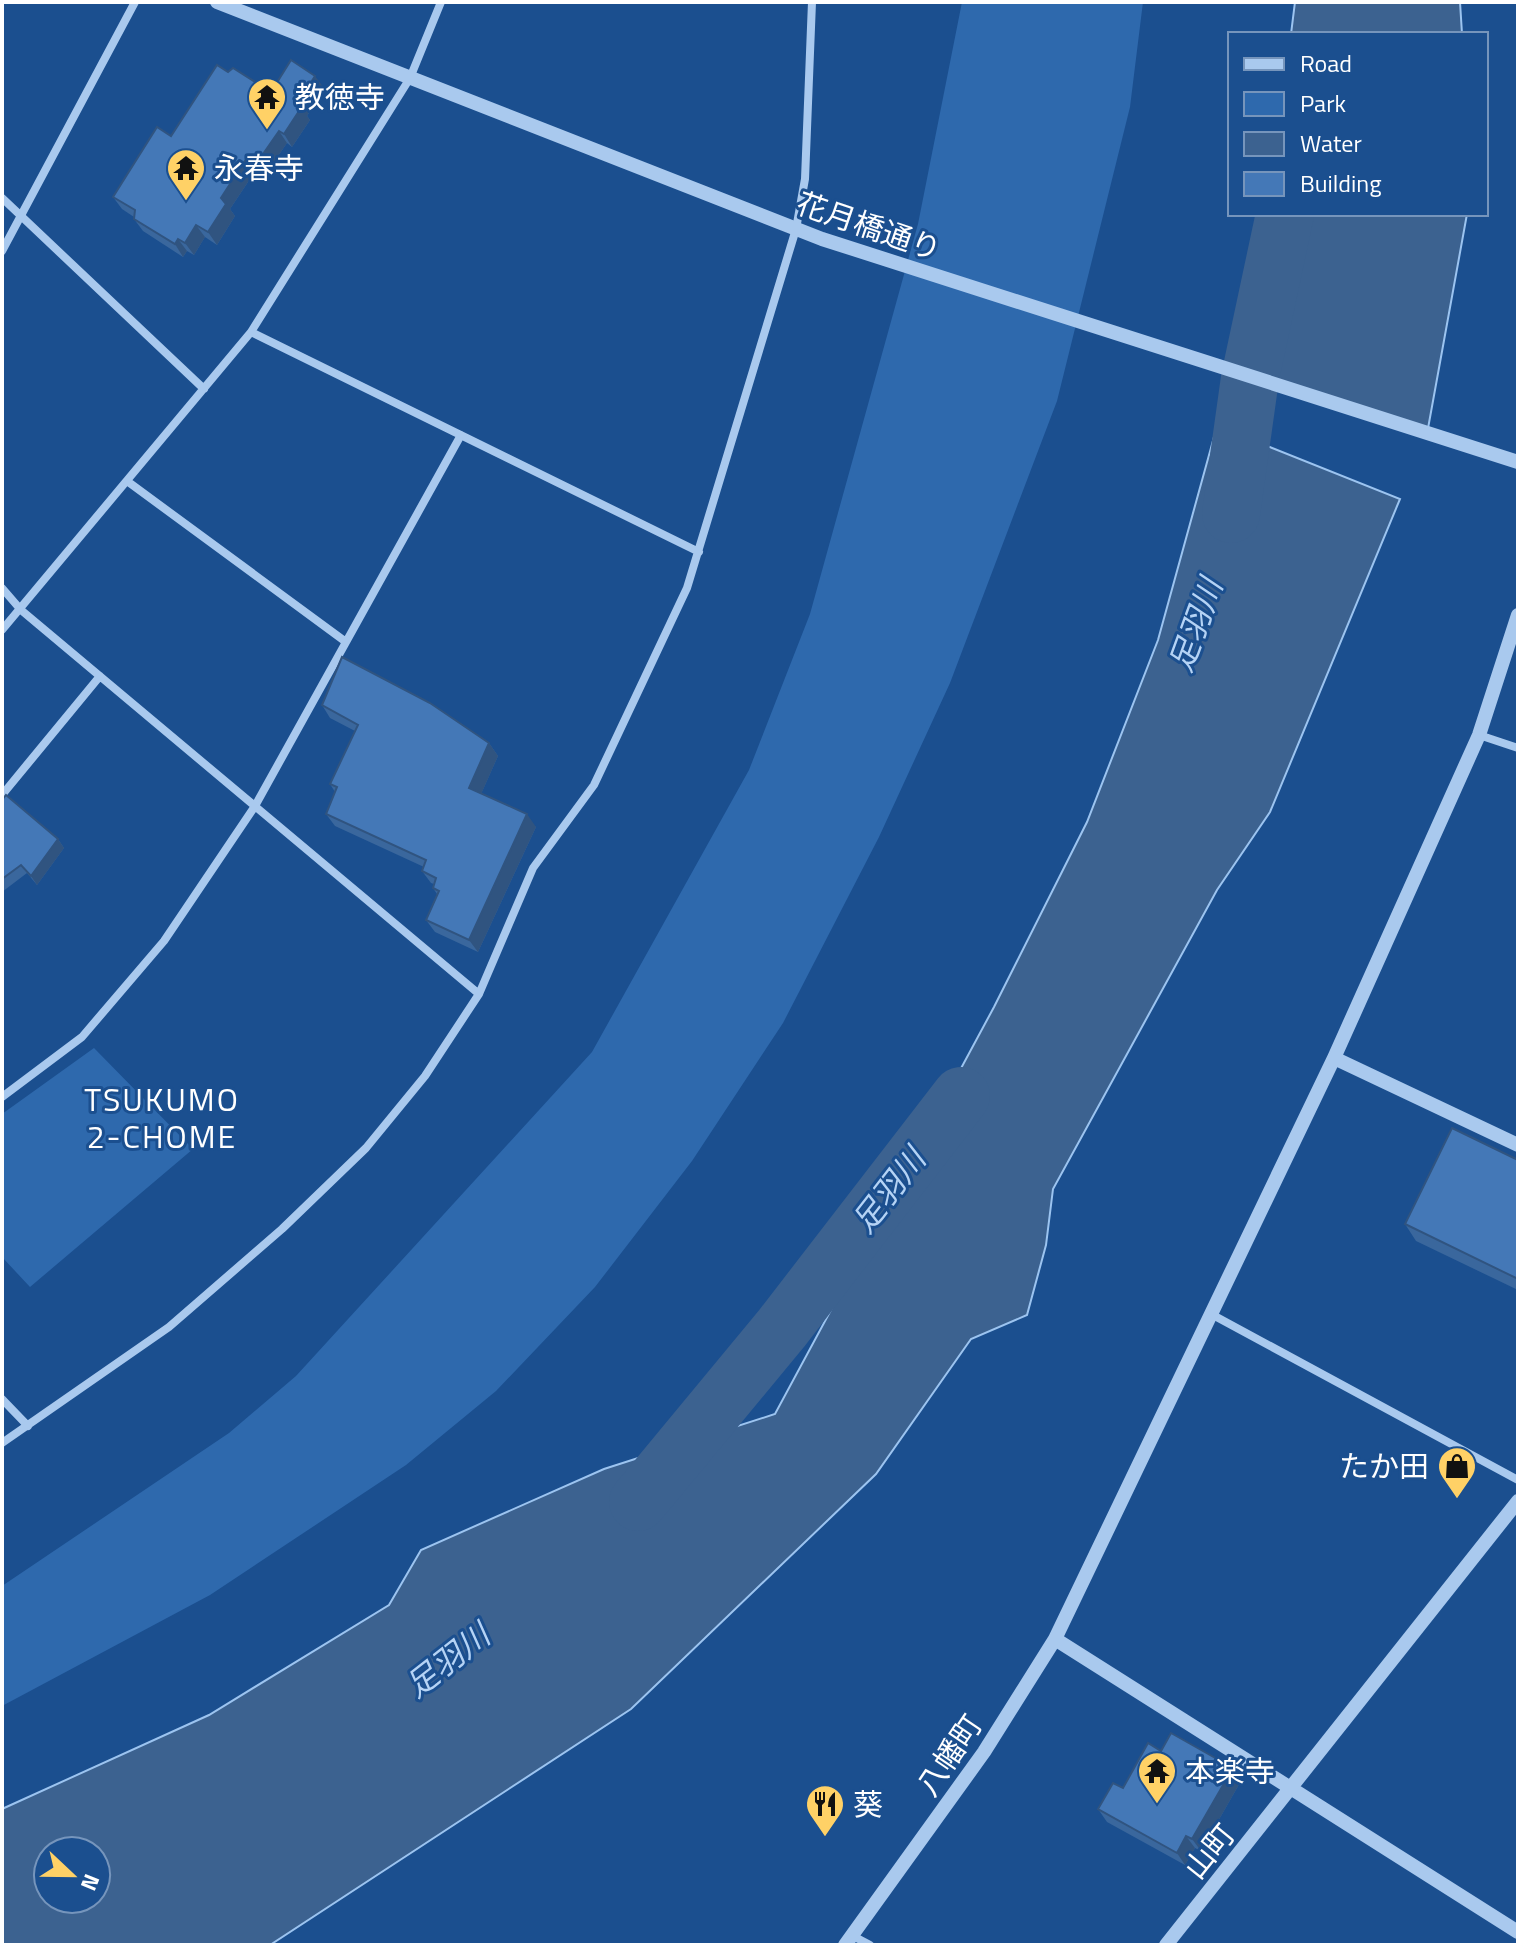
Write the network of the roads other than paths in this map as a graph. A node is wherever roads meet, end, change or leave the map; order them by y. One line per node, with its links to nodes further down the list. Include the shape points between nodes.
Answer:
1 (135, 2): 7 (street)
2 (217, 2): 5 (street, 花月橋通り)
3 (441, 2): 5 (street)
4 (812, 2): 8 (street, via 805,179)
5 (410, 78): 8 (street, 花月橋通り); 10 (street)
6 (2, 198): 7 (street)
7 (21, 216): 9 (street); 11 (street)
8 (796, 229): 13 (street, 花月橋通り); 15 (street)
9 (2, 251)
10 (251, 332): 11 (street); 12 (street)
11 (204, 389): 14 (street)
12 (461, 435): 15 (street); 20 (street)
13 (1518, 462)
14 (127, 481): 17 (street); 20 (street)
15 (699, 552): 26 (street, via 594,785 533,868)
16 (2, 588): 17 (street)
17 (21, 610): 19 (street); 21 (street)
18 (1518, 615): 22 (street, 八幡町)
19 (2, 630)
20 (346, 642): 25 (street)
21 (100, 676): 24 (street); 25 (street)
22 (1479, 735): 23 (street); 27 (street, 八幡町)
23 (1518, 748)
24 (2, 795)
25 (255, 806): 26 (street); 28 (street, via 164,941 82,1037)
26 (479, 994): 32 (street, via 425,1076 356,1158 282,1229 169,1327)
27 (1334, 1058): 29 (street); 30 (street, 八幡町)
28 (3, 1093)
29 (1518, 1145)
30 (1211, 1314): 34 (street); 36 (street, 八幡町)
31 (2, 1399): 32 (street)
32 (28, 1426): 33 (street)
33 (2, 1443)
34 (1518, 1480)
35 (1518, 1501): 37 (street, 山町)
36 (1055, 1639): 37 (street); 39 (street, 八幡町, via 984,1752)
37 (1292, 1789): 38 (street); 41 (street, 山町)
38 (1518, 1932)
39 (849, 1941): 40 (street)
40 (870, 1945)
41 (1166, 1945)

